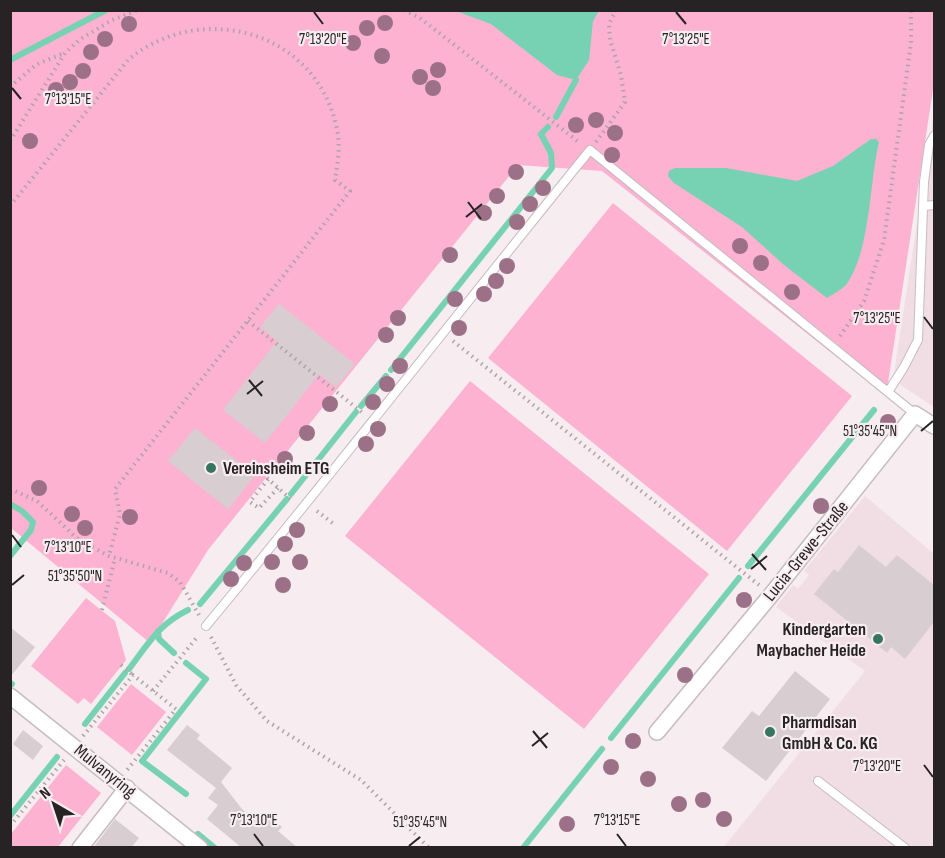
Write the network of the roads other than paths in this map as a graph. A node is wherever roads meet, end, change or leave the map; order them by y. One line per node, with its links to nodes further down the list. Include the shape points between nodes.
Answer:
1 (934, 136): 3 (lane, via 929,145)
2 (934, 205): 3 (lane)
3 (924, 206): 4 (lane, via 918,340)
4 (888, 392): 5 (lane); 7 (lane, via 591,150)
5 (915, 414): 6 (street); 9 (street, Lucia-Grewe-Straße)
6 (934, 426)
7 (206, 626)
8 (12, 699): 11 (street, Mulvanyring)
9 (657, 732)
10 (818, 781): 14 (lane)
11 (127, 788): 12 (street); 13 (street, Mulvanyring)
12 (80, 848)
13 (200, 848)
14 (905, 848)

